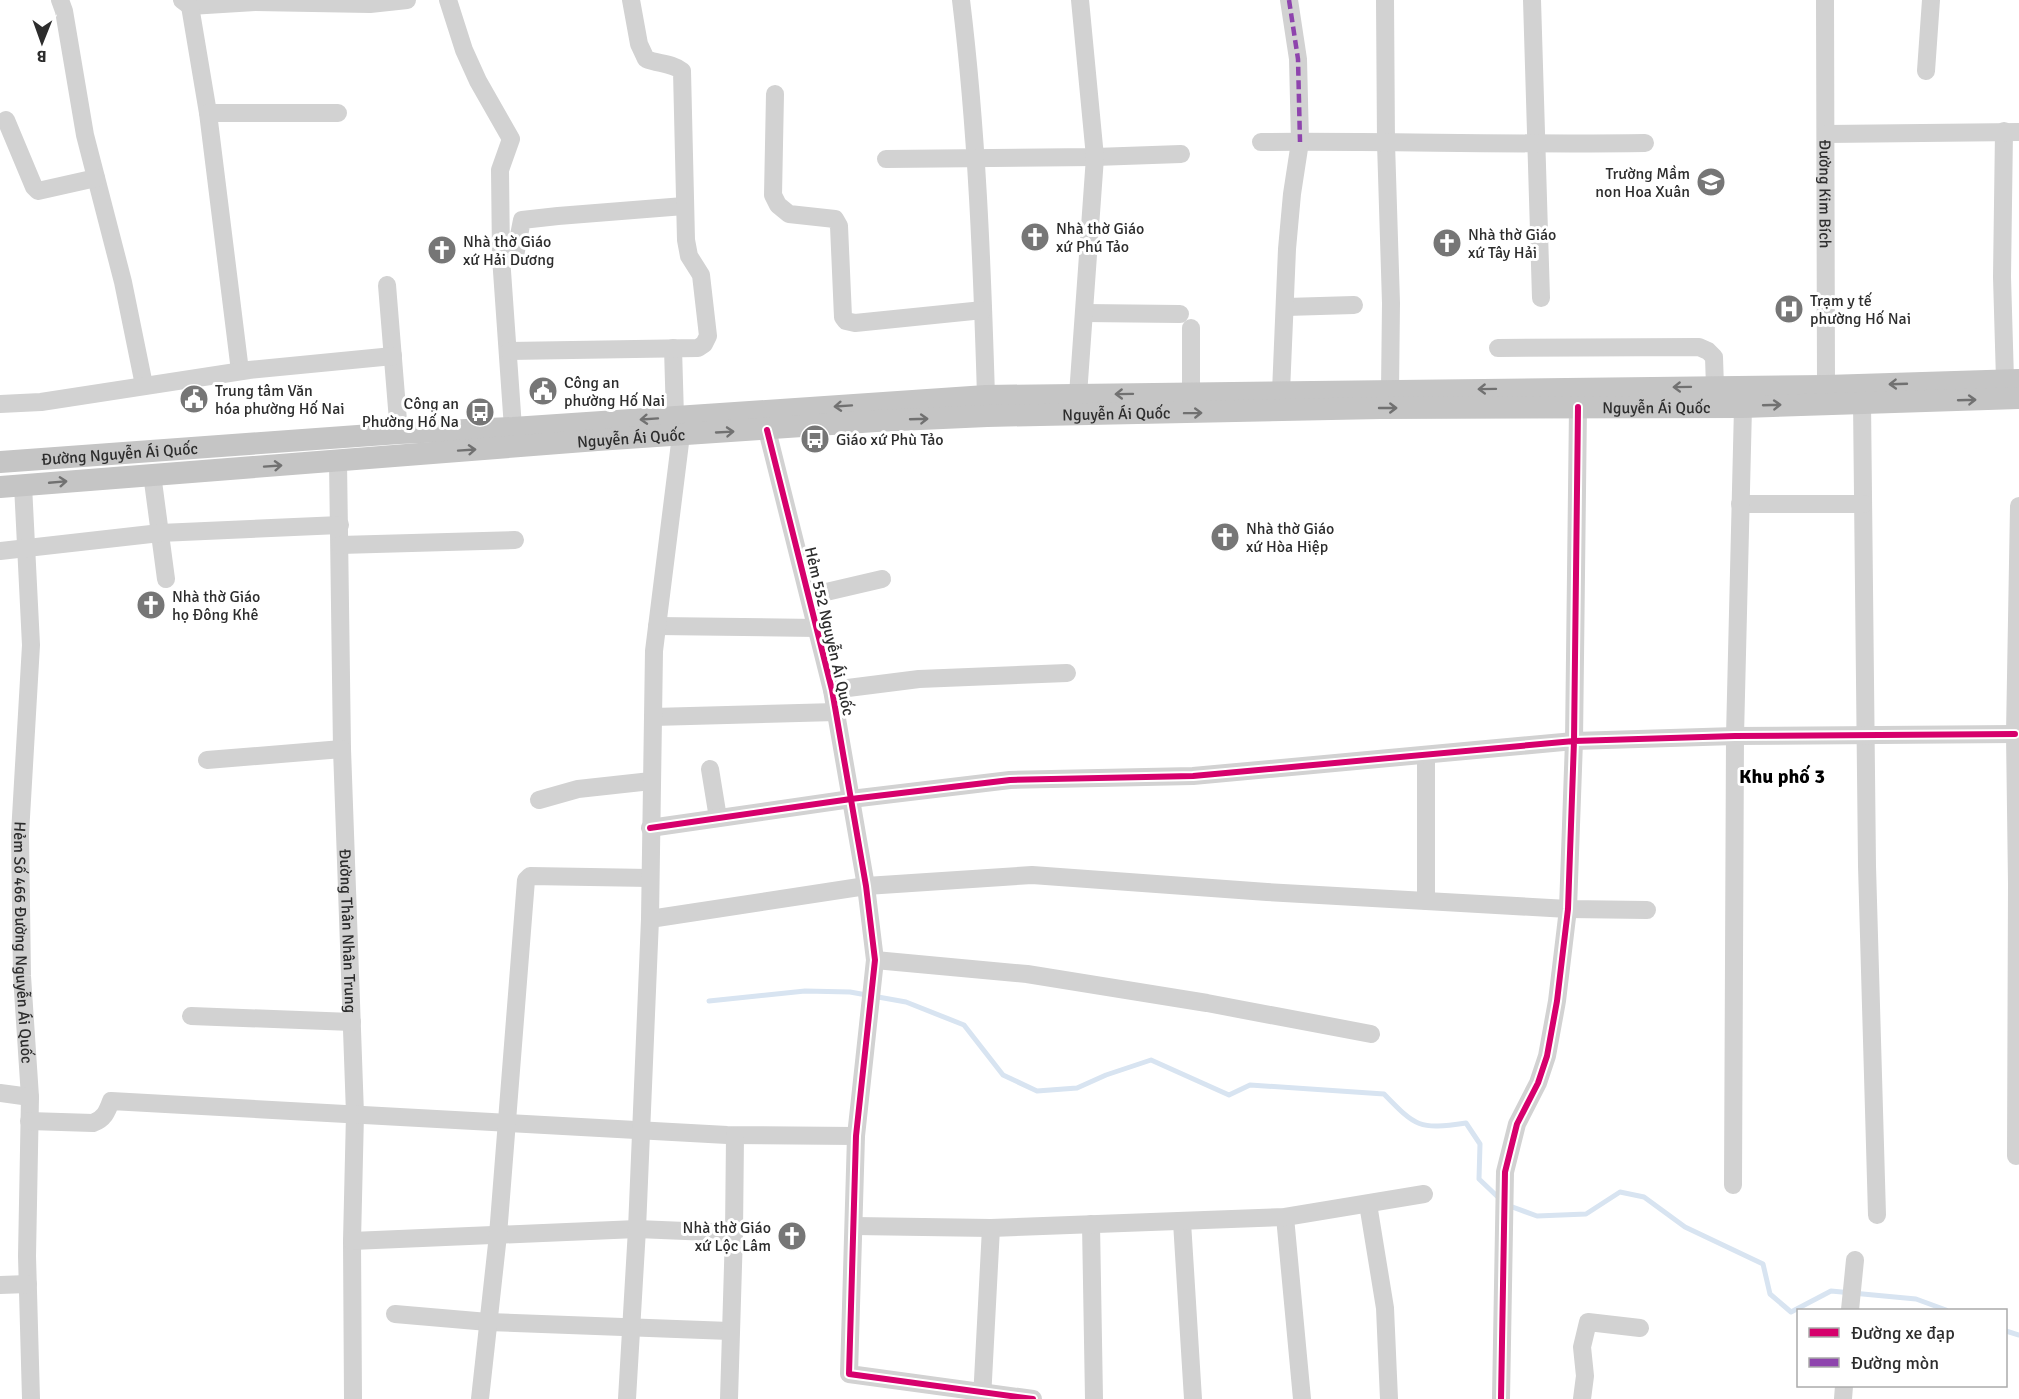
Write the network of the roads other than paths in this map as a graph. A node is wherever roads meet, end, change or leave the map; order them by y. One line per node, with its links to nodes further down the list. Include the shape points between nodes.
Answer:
1 (60, 0): 29 (street)
2 (407, 0): 12 (street, via 370,4)
3 (448, 0): 31 (street, via 478,81 511,139 500,170)
4 (631, 0): 30 (street, via 639,44 646,59 682,71)
5 (964, 0): 27 (street)
6 (1080, 0): 26 (street)
7 (1289, 0): 21 (street, via 1298,58)
8 (1385, 0): 22 (street)
9 (1532, 0): 24 (street)
10 (1825, 0): 19 (street, Đường Kim Bích)
11 (1931, 0): 13 (street)
12 (186, 3): 15 (street)
13 (1926, 71)
14 (776, 94): 36 (street, via 773,195 789,214 835,219 840,226 846,321)
15 (208, 113): 16 (street); 42 (street)
16 (338, 113)
17 (6, 120): 29 (street, via 38,191)
18 (2011, 132): 19 (street); 43 (street, via 2002,277)
19 (1826, 134): 51 (street, Đường Kim Bích)
20 (1262, 142): 21 (street)
21 (1300, 142): 22 (street); 35 (street, via 1287,249)
22 (1386, 143): 24 (street); 46 (street)
23 (1645, 143): 24 (street)
24 (1535, 145): 33 (street)
25 (1181, 154): 26 (street)
26 (1095, 157): 27 (street); 37 (street)
27 (974, 158): 28 (street); 36 (street)
28 (886, 159)
29 (96, 178): 44 (street)
30 (684, 206): 31 (street, via 522,220 515,256); 38 (street, via 686,240 689,256 700,275 708,336 698,348)
31 (501, 257): 40 (street)
32 (387, 285): 41 (street)
33 (1541, 298)
34 (1354, 305): 35 (street)
35 (1286, 307): 48 (street)
36 (983, 310): 54 (street)
37 (1084, 313): 47 (street, via 1185,321); 50 (street)
38 (673, 348): 40 (street); 57 (street)
39 (1498, 348): 45 (street, via 1699,348 1714,357)
40 (509, 351): 58 (street)
41 (393, 356): 42 (street); 60 (street)
42 (240, 371): 44 (street)
43 (2012, 380): 49 (main road, Nguyễn Ái Quốc, one-way to 49)
44 (144, 385): 53 (street, via 41,402)
45 (1715, 387): 46 (main road, Nguyễn Ái Quốc, one-way to 46); 51 (main road, Nguyễn Ái Quốc)
46 (1390, 390): 48 (main road, Nguyễn Ái Quốc)
47 (1191, 392): 48 (main road, Nguyễn Ái Quốc); 50 (main road, Nguyễn Ái Quốc, one-way to 50)
48 (1281, 392)
49 (1862, 394): 51 (main road, Nguyễn Ái Quốc); 52 (main road, Nguyễn Ái Quốc, one-way to 52); 70 (street)
50 (1078, 395): 54 (main road, Nguyễn Ái Quốc, via 1014,396)
51 (1826, 395): 56 (main road, Nguyễn Ái Quốc, one-way to 51)
52 (2019, 398)
53 (0, 404)
54 (987, 406): 55 (main road, Nguyễn Ái Quốc, one-way to 55); 57 (main road, Nguyễn Ái Quốc, one-way to 57); 59 (main road, Nguyễn Ái Quốc, one-way to 54)
55 (1578, 407): 56 (main road, Nguyễn Ái Quốc); 90 (street)
56 (1743, 407): 69 (street)
57 (678, 426): 58 (main road, Nguyễn Ái Quốc, one-way to 58); 59 (main road, Nguyễn Ái Quốc, one-way to 59); 63 (main road, Nguyễn Ái Quốc, one-way to 57); 81 (street)
58 (513, 428): 60 (main road, Nguyễn Ái Quốc)
59 (768, 430): 80 (street, Hẻm 552 Nguyễn Ái Quốc)
60 (399, 433): 61 (main road, Nguyễn Ái Quốc)
61 (238, 444): 62 (main road, Đường Nguyễn Ái Quốc)
62 (212, 446): 64 (main road, Đường Nguyễn Ái Quốc); 65 (main road)
63 (338, 461): 65 (main road, Nguyễn Ái Quốc, one-way to 63); 72 (street, Đường Thân Nhân Trung)
64 (0, 462)
65 (215, 470): 66 (main road, Đường Nguyễn Ái Quốc)
66 (152, 474): 67 (main road, Đường Nguyễn Ái Quốc, one-way to 66); 73 (street)
67 (23, 485): 68 (main road, Đường Nguyễn Ái Quốc); 75 (street, Hẻm Số 466 Đường Nguyễn Ái Quốc)
68 (0, 487)
69 (1740, 504): 70 (street); 88 (street)
70 (1863, 504): 89 (street)
71 (2019, 506): 87 (street)
72 (340, 525): 73 (street); 76 (street, Đường Thân Nhân Trung)
73 (160, 533): 75 (street); 78 (street)
74 (515, 540): 76 (street)
75 (27, 546): 77 (street); 114 (street, Hẻm Số 466 Đường Nguyễn Ái Quốc, via 31,645 20,834 22,976)
76 (340, 546): 91 (street, Đường Thân Nhân Trung)
77 (0, 551)
78 (166, 579)
79 (882, 579): 80 (street)
80 (809, 596): 82 (street, Hẻm 552 Nguyễn Ái Quốc)
81 (657, 626): 82 (street); 86 (street)
82 (817, 628): 84 (street, Hẻm 552 Nguyễn Ái Quốc)
83 (1067, 673): 84 (street, via 919,679)
84 (832, 690): 85 (street, Hẻm 552 Nguyễn Ái Quốc)
85 (836, 712): 86 (street); 96 (street, Hẻm 552 Nguyễn Ái Quốc)
86 (653, 717): 95 (street)
87 (2015, 734): 89 (street); 101 (street)
88 (1735, 736): 89 (street); 90 (street); 122 (street)
89 (1867, 736): 125 (street)
90 (1574, 741): 92 (street); 104 (street)
91 (342, 749): 93 (street); 109 (street, Đường Thân Nhân Trung)
92 (1426, 755): 96 (street, via 1193,776 1010,780); 103 (street)
93 (207, 760)
94 (710, 769): 98 (street)
95 (651, 781): 97 (street, via 578,789); 99 (street)
96 (851, 798): 98 (street); 102 (street, Hẻm 552 Nguyễn Ái Quốc)
97 (539, 800)
98 (718, 818): 99 (street)
99 (650, 828): 100 (street)
100 (650, 878): 106 (street); 117 (street, via 527,877)
101 (2018, 884): 110 (street)
102 (866, 886): 103 (street, via 1032,876); 106 (street); 107 (street, Hẻm 552 Nguyễn Ái Quốc)
103 (1426, 901): 104 (street)
104 (1568, 909): 105 (street); 155 (street, via 1547,1056 1517,1124 1505,1172)
105 (1647, 909)
106 (650, 919): 118 (street)
107 (875, 960): 111 (street, via 1027,974); 120 (street, Hẻm 552 Nguyễn Ái Quốc)
108 (190, 1016): 109 (street)
109 (352, 1022): 115 (street, Đường Thân Nhân Trung)
110 (2017, 1030): 112 (street)
111 (1371, 1034)
112 (2017, 1090): 121 (street)
113 (0, 1094): 114 (street)
114 (30, 1097): 116 (street, Hẻm Số 466 Đường Nguyễn Ái Quốc)
115 (355, 1114): 116 (street, via 111,1101 106,1114 93,1123); 117 (street); 134 (street, Đường Thân Nhân Trung)
116 (29, 1121): 136 (street, Hẻm Số 466 Đường Nguyễn Ái Quốc)
117 (507, 1123): 118 (street); 133 (street)
118 (641, 1130): 119 (street); 130 (street)
119 (735, 1136): 120 (street); 132 (street)
120 (856, 1137): 129 (street, Hẻm 552 Nguyễn Ái Quốc)
121 (2016, 1156)
122 (1733, 1185)
123 (1424, 1194): 124 (street)
124 (1368, 1204): 126 (street); 154 (street, via 1385,1308)
125 (1877, 1215)
126 (1286, 1217): 127 (street); 153 (street)
127 (1182, 1222): 128 (street); 152 (street)
128 (1091, 1224): 131 (street); 151 (street)
129 (855, 1226): 131 (street); 144 (street, Hẻm 552 Nguyễn Ái Quốc, via 849,1374)
130 (637, 1228): 132 (street); 133 (street); 142 (street)
131 (991, 1228): 144 (street)
132 (734, 1233): 143 (street)
133 (498, 1235): 134 (street); 140 (street)
134 (352, 1241): 146 (street, Đường Thân Nhân Trung)
135 (1855, 1260): 138 (street)
136 (28, 1284): 137 (street); 145 (street, Hẻm Số 466 Đường Nguyễn Ái Quốc)
137 (0, 1285)
138 (1850, 1308)
139 (395, 1314): 140 (street)
140 (488, 1322): 142 (street); 147 (street)
141 (1640, 1328): 156 (street, via 1588,1322 1582,1347)
142 (630, 1329): 143 (street); 148 (street)
143 (730, 1331): 149 (street)
144 (982, 1396): 150 (street)
145 (31, 1399)
146 (353, 1399)
147 (480, 1399)
148 (627, 1399)
149 (729, 1399)
150 (1033, 1399)
151 (1094, 1399)
152 (1193, 1399)
153 (1302, 1399)
154 (1389, 1399)
155 (1501, 1399)
156 (1582, 1399)

